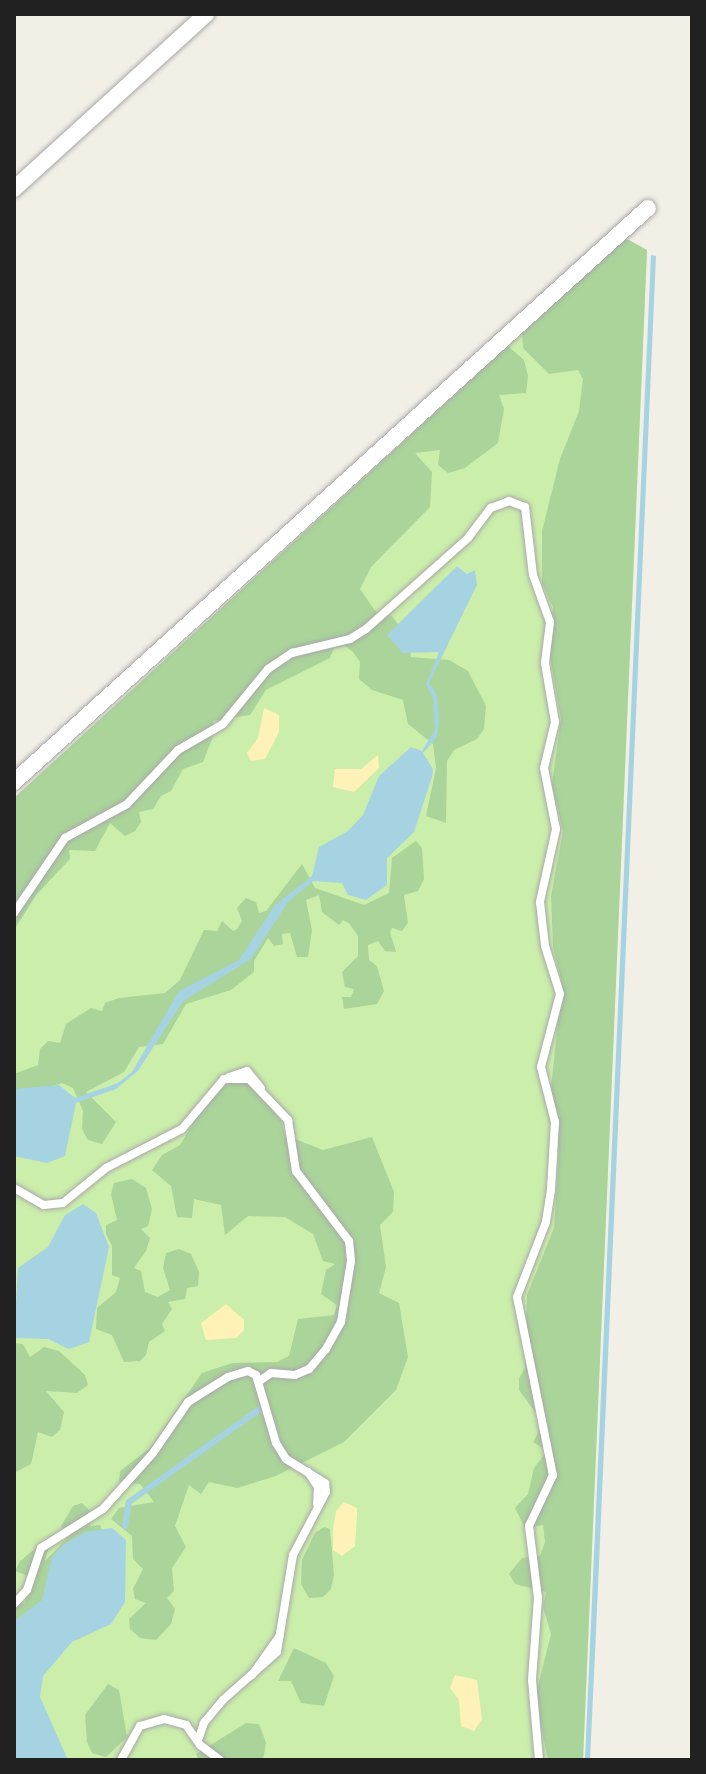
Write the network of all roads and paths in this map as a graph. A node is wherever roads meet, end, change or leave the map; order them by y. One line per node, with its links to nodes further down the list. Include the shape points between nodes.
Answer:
1 (206, 14): 2 (street)
2 (14, 189)
3 (648, 208): 4 (street)
4 (14, 782)
5 (14, 913): 16 (lane, via 65,838 127,804 178,750 223,724 268,669 292,653 350,639 366,629 468,538 491,508 509,501 525,507 533,575 550,622 545,663 555,722 544,768 556,829 540,902 545,946 560,994 541,1067 555,1122 551,1190 546,1222 517,1297 553,1475 529,1526 538,1598 532,1680)
6 (14, 1188): 8 (lane, via 44,1205 63,1203 106,1168 182,1129 214,1086 229,1077 249,1079 288,1120 296,1171 349,1241 351,1261 341,1322 326,1349 309,1369 295,1375)
7 (248, 1371): 8 (lane); 9 (lane); 10 (lane, via 207,1386 188,1402 153,1453 103,1509 41,1548 27,1590)
8 (271, 1373): 9 (lane)
9 (261, 1380): 11 (lane, via 276,1443 286,1459 325,1483 325,1497 293,1555 282,1633 272,1660)
10 (14, 1604)
11 (204, 1723): 12 (lane); 13 (lane)
12 (186, 1725): 13 (lane); 14 (lane, via 150,1720 132,1735)
13 (198, 1740): 15 (lane)
14 (121, 1760)
15 (220, 1760)
16 (539, 1760)

